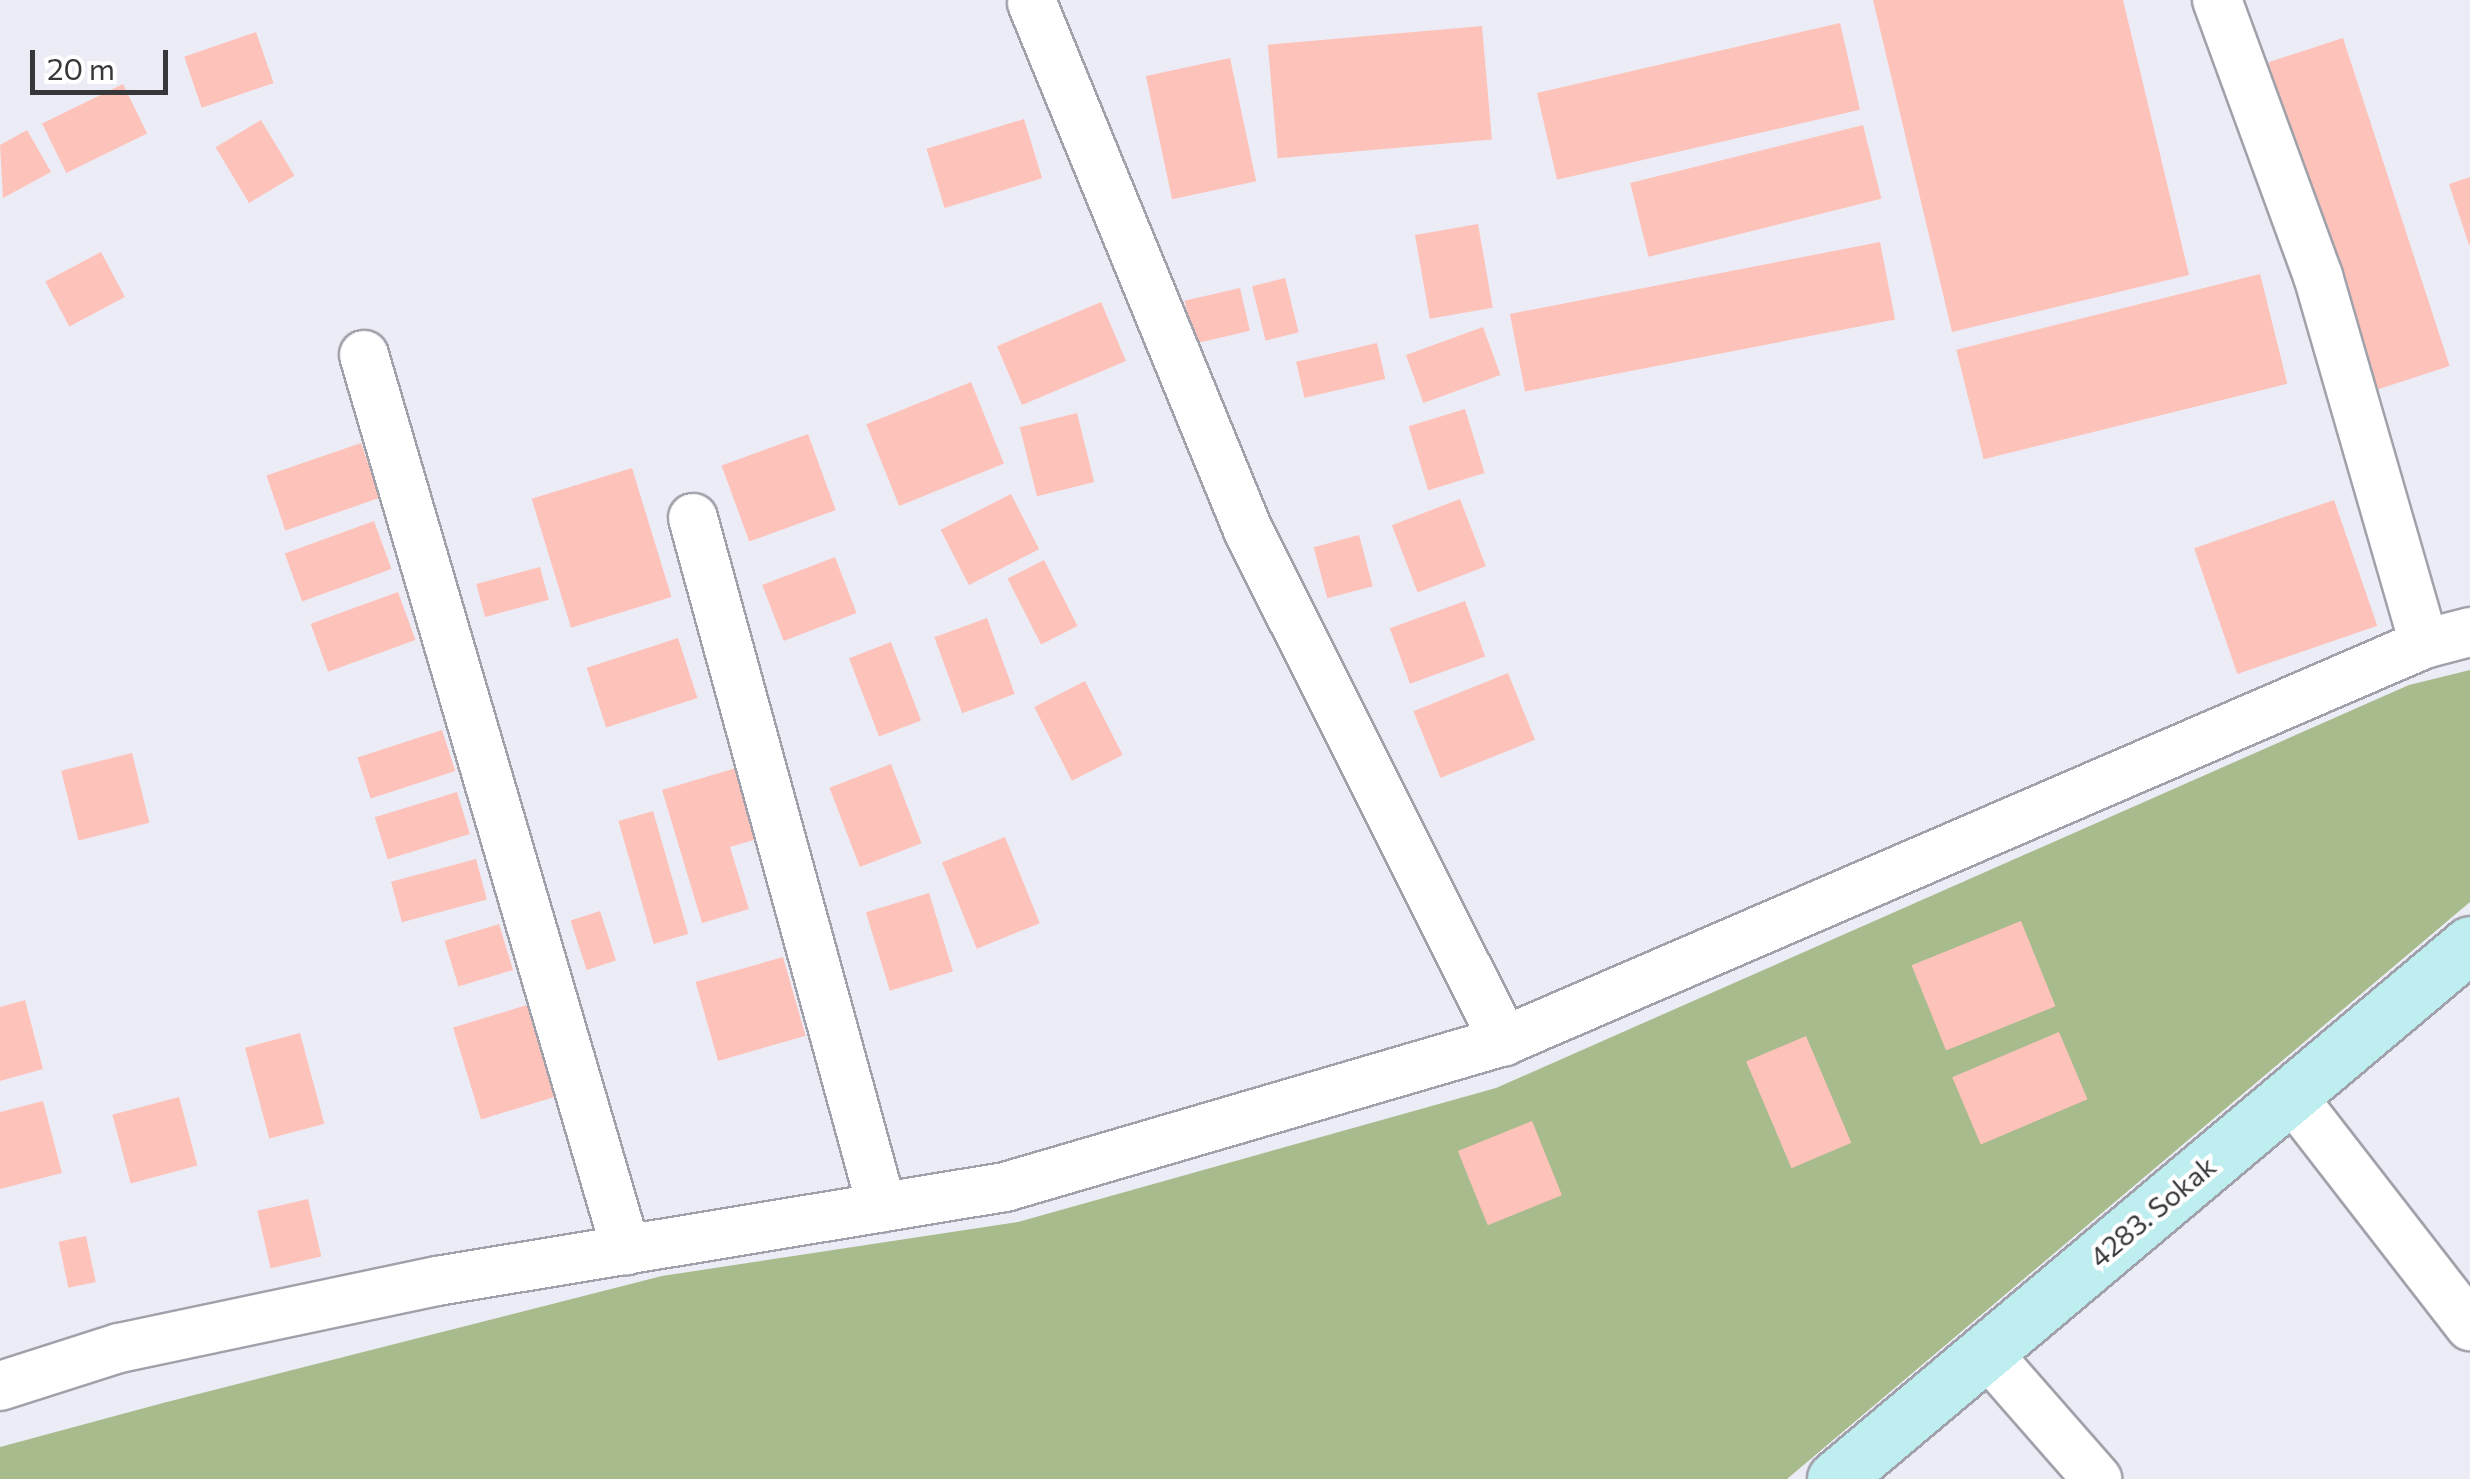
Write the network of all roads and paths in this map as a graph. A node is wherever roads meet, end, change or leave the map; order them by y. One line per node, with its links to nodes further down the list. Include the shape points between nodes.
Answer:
1 (2217, 0): 6 (street, via 2318,276)
2 (1032, 3): 8 (street, via 1248,530)
3 (364, 355): 11 (street)
4 (693, 518): 10 (street)
5 (2470, 632): 6 (street)
6 (2424, 644): 8 (street)
7 (2470, 944): 9 (street, 4283. Sokak)
8 (1504, 1041): 10 (street, via 1004,1188)
9 (2290, 1094): 12 (street); 13 (street, 4283. Sokak)
10 (882, 1208): 11 (street)
11 (626, 1250): 14 (street, via 438,1281 120,1348)
12 (2470, 1326)
13 (1986, 1352): 15 (street, 4283. Sokak); 16 (street)
14 (0, 1386)
15 (1835, 1479)
16 (2096, 1479)

